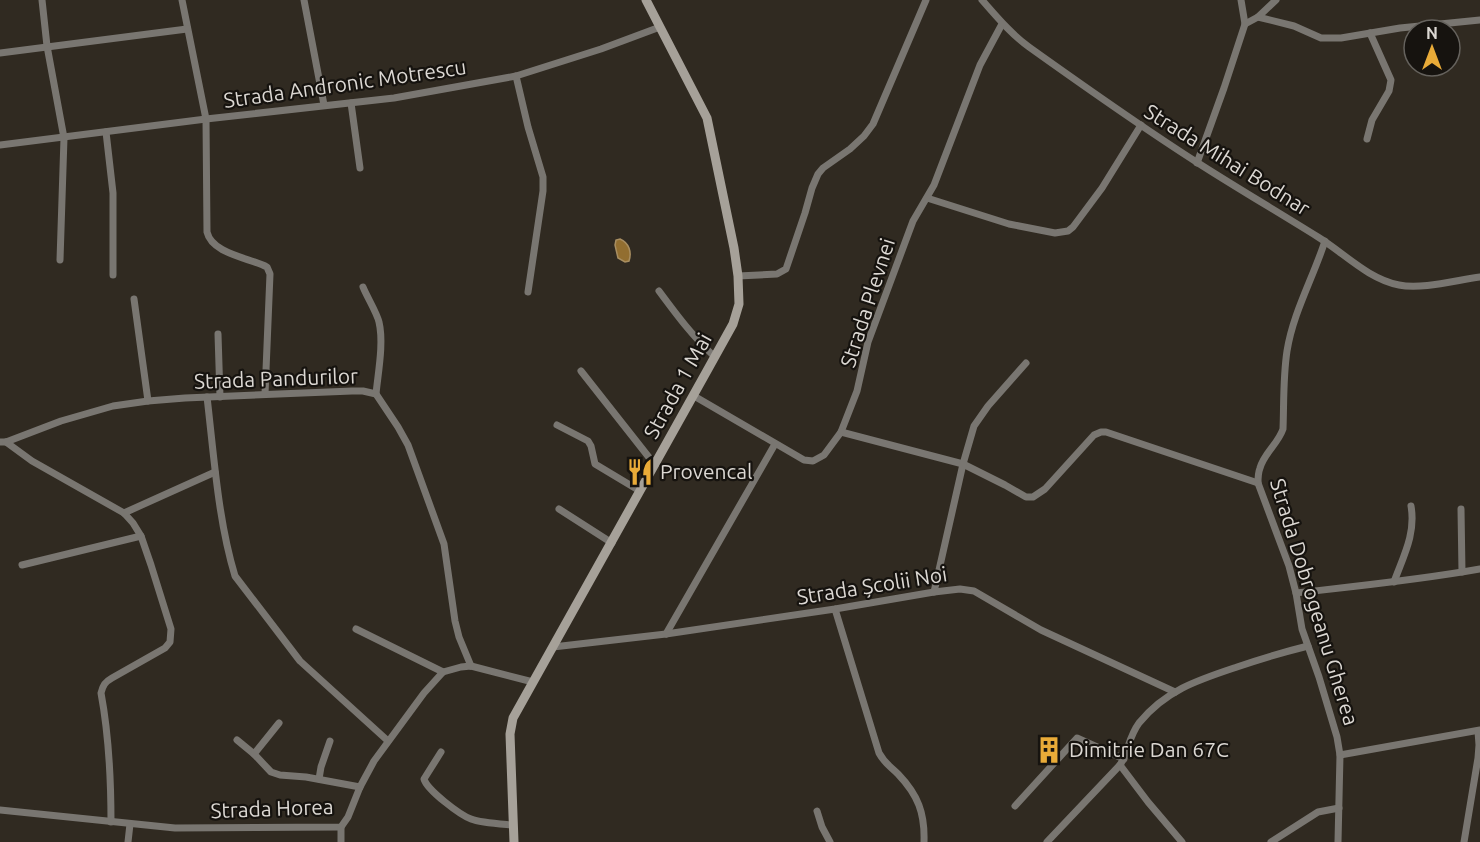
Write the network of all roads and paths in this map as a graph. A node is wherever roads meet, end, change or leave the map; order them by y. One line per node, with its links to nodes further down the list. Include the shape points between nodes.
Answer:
1 (42, 0): 16 (street)
2 (182, 0): 14 (street, Strada Andronic Motrescu)
3 (304, 0): 20 (street)
4 (646, 0): 13 (main road, Strada 1 Mai)
5 (926, 0): 33 (street, via 873,124 850,149 818,174 786,269 777,274)
6 (982, 0): 11 (street, Strada Mihai Bodnar)
7 (1241, 0): 12 (street)
8 (1276, 0): 9 (street)
9 (1258, 17): 12 (street); 15 (street, via 1321,38)
10 (1480, 20): 15 (street)
11 (1002, 24): 22 (street, Strada Mihai Bodnar, via 1029,48); 29 (street, Strada Plevnei, via 980,65)
12 (1245, 24): 27 (street)
13 (660, 27): 18 (street, Strada Andronic Motrescu); 33 (main road, Strada 1 Mai, via 707,118)
14 (187, 29): 16 (street); 21 (street, Strada Andronic Motrescu)
15 (1370, 33): 25 (street, via 1391,80)
16 (46, 46): 17 (street); 24 (street)
17 (0, 53)
18 (516, 76): 19 (street, Strada Andronic Motrescu); 37 (street, via 543,177)
19 (351, 103): 20 (street, Strada Andronic Motrescu); 28 (street)
20 (324, 105): 21 (street, Strada Andronic Motrescu)
21 (206, 119): 23 (street, Strada Andronic Motrescu); 43 (street, via 208,238 246,261 267,267 270,274)
22 (1141, 125): 27 (street, Strada Mihai Bodnar); 29 (street, via 1102,188 1065,233 1009,224)
23 (106, 132): 24 (street, Strada Andronic Motrescu); 32 (street, via 113,193)
24 (64, 138): 26 (street, Strada Andronic Motrescu); 31 (street)
25 (1367, 139)
26 (0, 145)
27 (1197, 163): 30 (street, Strada Mihai Bodnar)
28 (360, 168)
29 (927, 198): 50 (street, Strada Plevnei, via 913,222 887,288)
30 (1325, 242): 34 (street, Strada Mihai Bodnar, via 1373,276 1398,285); 56 (street, Strada Dobrogeanu Gherea, via 1287,350 1283,429 1263,460)
31 (60, 260)
32 (113, 275)
33 (738, 276): 40 (main road, Strada 1 Mai, via 739,303 733,324)
34 (1480, 277)
35 (363, 287): 44 (street, via 380,325)
36 (659, 291): 40 (street, via 676,316)
37 (528, 292)
38 (134, 299): 48 (street)
39 (218, 334): 47 (street)
40 (715, 357): 45 (main road, Strada 1 Mai)
41 (1026, 363): 53 (street, via 974,426)
42 (581, 371): 54 (street)
43 (265, 394): 44 (street, Strada Pandurilor); 47 (street, Strada Pandurilor)
44 (376, 394): 75 (street, Strada Pandurilor, via 408,445 444,544 455,621)
45 (694, 396): 52 (street, Strada Plevnei); 54 (main road, Strada 1 Mai)
46 (207, 397): 47 (street, Strada Pandurilor); 48 (street, Strada Pandurilor); 55 (street)
47 (220, 397)
48 (148, 401): 51 (street, Strada Pandurilor, via 90,412)
49 (557, 426): 57 (street, via 588,441 595,464)
50 (841, 432): 52 (street, Strada Plevnei, via 828,451 813,461); 53 (street)
51 (3, 442): 61 (street)
52 (775, 444): 72 (street)
53 (963, 464): 56 (street, via 1033,497 1094,435 1107,432); 68 (street)
54 (655, 465): 57 (main road, Strada 1 Mai)
55 (215, 472): 61 (street); 83 (street, via 235,576 300,661)
56 (1258, 483): 69 (street, Strada Dobrogeanu Gherea)
57 (640, 491): 63 (main road, Strada 1 Mai)
58 (1411, 507): 67 (street, via 1412,534)
59 (559, 509): 63 (street)
60 (1461, 509): 66 (street)
61 (124, 513): 62 (street)
62 (141, 536): 64 (street); 94 (street, via 172,637 165,648 103,686)
63 (612, 543): 74 (main road, Strada 1 Mai)
64 (22, 565)
65 (1480, 568): 66 (street)
66 (1462, 572): 67 (street)
67 (1394, 582): 69 (street)
68 (934, 592): 70 (street, Strada Școlii Noi); 78 (street, Strada Școlii Noi, via 960,588 974,591 1041,630)
69 (1296, 593): 73 (street, Strada Dobrogeanu Gherea)
70 (835, 609): 72 (street, Strada Școlii Noi); 102 (street, via 879,753 918,800)
71 (356, 629): 76 (street)
72 (666, 634): 74 (street, Strada Școlii Noi)
73 (1308, 646): 78 (street, via 1196,681); 86 (street, Strada Dobrogeanu Gherea, via 1333,717)
74 (553, 647): 77 (main road, Strada 1 Mai)
75 (471, 666): 76 (street); 77 (street)
76 (443, 672): 83 (street, Strada Horea)
77 (533, 682): 96 (main road, Strada 1 Mai, via 510,726)
78 (1175, 692): 87 (street, via 1140,723)
79 (279, 723): 85 (street)
80 (1479, 730): 86 (street); 107 (street)
81 (237, 740): 85 (street)
82 (330, 741): 88 (street)
83 (388, 741): 89 (street, Strada Horea)
84 (441, 752): 96 (street, via 424,779 431,790 471,819)
85 (254, 754): 88 (street, via 271,772)
86 (1340, 755): 91 (street, Strada Dobrogeanu Gherea)
87 (1122, 762): 90 (street, via 1077,738); 103 (street); 104 (street, via 1148,802)
88 (320, 779): 89 (street)
89 (360, 787): 97 (street, Strada Horea)
90 (1015, 806)
91 (1340, 808): 105 (street, via 1318,812); 106 (street, Strada Dobrogeanu Gherea)
92 (0, 810): 94 (street, Strada Horea)
93 (817, 811): 101 (street)
94 (111, 822): 95 (street, Strada Horea)
95 (130, 824): 97 (street, Strada Horea, via 175,828); 98 (street)
96 (513, 825): 100 (main road, Strada 1 Mai)
97 (341, 827): 99 (street)
98 (128, 842)
99 (341, 842)
100 (514, 842)
101 (830, 842)
102 (924, 842)
103 (1047, 842)
104 (1182, 842)
105 (1271, 842)
106 (1338, 842)
107 (1464, 842)

